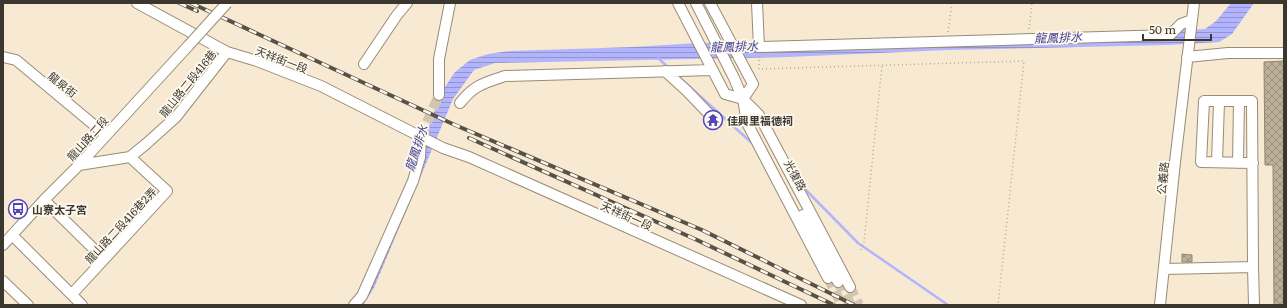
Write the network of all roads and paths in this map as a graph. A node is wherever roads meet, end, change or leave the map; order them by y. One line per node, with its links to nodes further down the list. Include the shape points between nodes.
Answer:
1 (136, 3): 16 (street, 天祥街一段)
2 (227, 3): 30 (street, 龍山路二段, bridge)
3 (408, 3): 20 (street, via 396,15)
4 (450, 3): 24 (street, via 439,59)
5 (678, 3): 22 (street)
6 (696, 3): 25 (street, 光復路)
7 (710, 3): 25 (street, via 752,84)
8 (757, 3): 14 (street, via 759,47)
9 (952, 3): 14 (path)
10 (1032, 3): 13 (path)
11 (1194, 3): 12 (street)
12 (1192, 22): 13 (street, via 1181,24 1170,35); 18 (street, 公義路)
13 (1027, 39): 14 (street)
14 (947, 42)
15 (759, 51): 21 (path, via 759,69)
16 (227, 52): 31 (street, 天祥街一段, via 321,86); 32 (street, 龍山路二段416巷, via 176,117)
17 (1284, 53): 18 (street)
18 (1188, 56): 43 (street, 公義路)
19 (3, 57): 30 (street, 龍泉街, via 16,60)
20 (364, 64)
21 (882, 65): 40 (path, via 864,242); 53 (path, via 1024,61)
22 (711, 67): 23 (street); 25 (street, via 725,94)
23 (665, 71): 28 (street, via 505,76 479,85 468,93); 29 (street)
24 (439, 95)
25 (743, 99): 44 (street, via 747,123); 46 (street, 光復路); 47 (street, via 759,115)
26 (1239, 101): 27 (street); 34 (street); 35 (street, via 1252,101)
27 (1219, 102): 33 (street); 33 (street, via 1204,102 1201,162)
28 (460, 104)
29 (710, 115)
30 (106, 135): 36 (street, 龍山路二段)
31 (421, 136): 51 (street, via 420,157 413,181 362,296); 52 (street, 天祥街一段)
32 (130, 157): 36 (street); 41 (street, 龍山路二段416巷2弄, via 167,192)
33 (1218, 162): 34 (street)
34 (1238, 162): 35 (street)
35 (1253, 163): 42 (street)
36 (79, 165): 37 (street, 龍山路二段)
37 (44, 200): 38 (street, 龍山路二段); 41 (street)
38 (12, 235): 39 (street, 龍山路二段); 48 (street)
39 (3, 245)
40 (861, 250)
41 (104, 259): 48 (street, 龍山路二段416巷2弄)
42 (1253, 267): 43 (street); 55 (street)
43 (1164, 269): 54 (street, 公義路)
44 (828, 278)
45 (3, 281): 49 (street)
46 (838, 282)
47 (850, 287)
48 (72, 294): 50 (street)
49 (28, 305)
50 (82, 305)
51 (354, 305)
52 (801, 305)
53 (998, 305)
54 (1160, 305)
55 (1254, 305)

